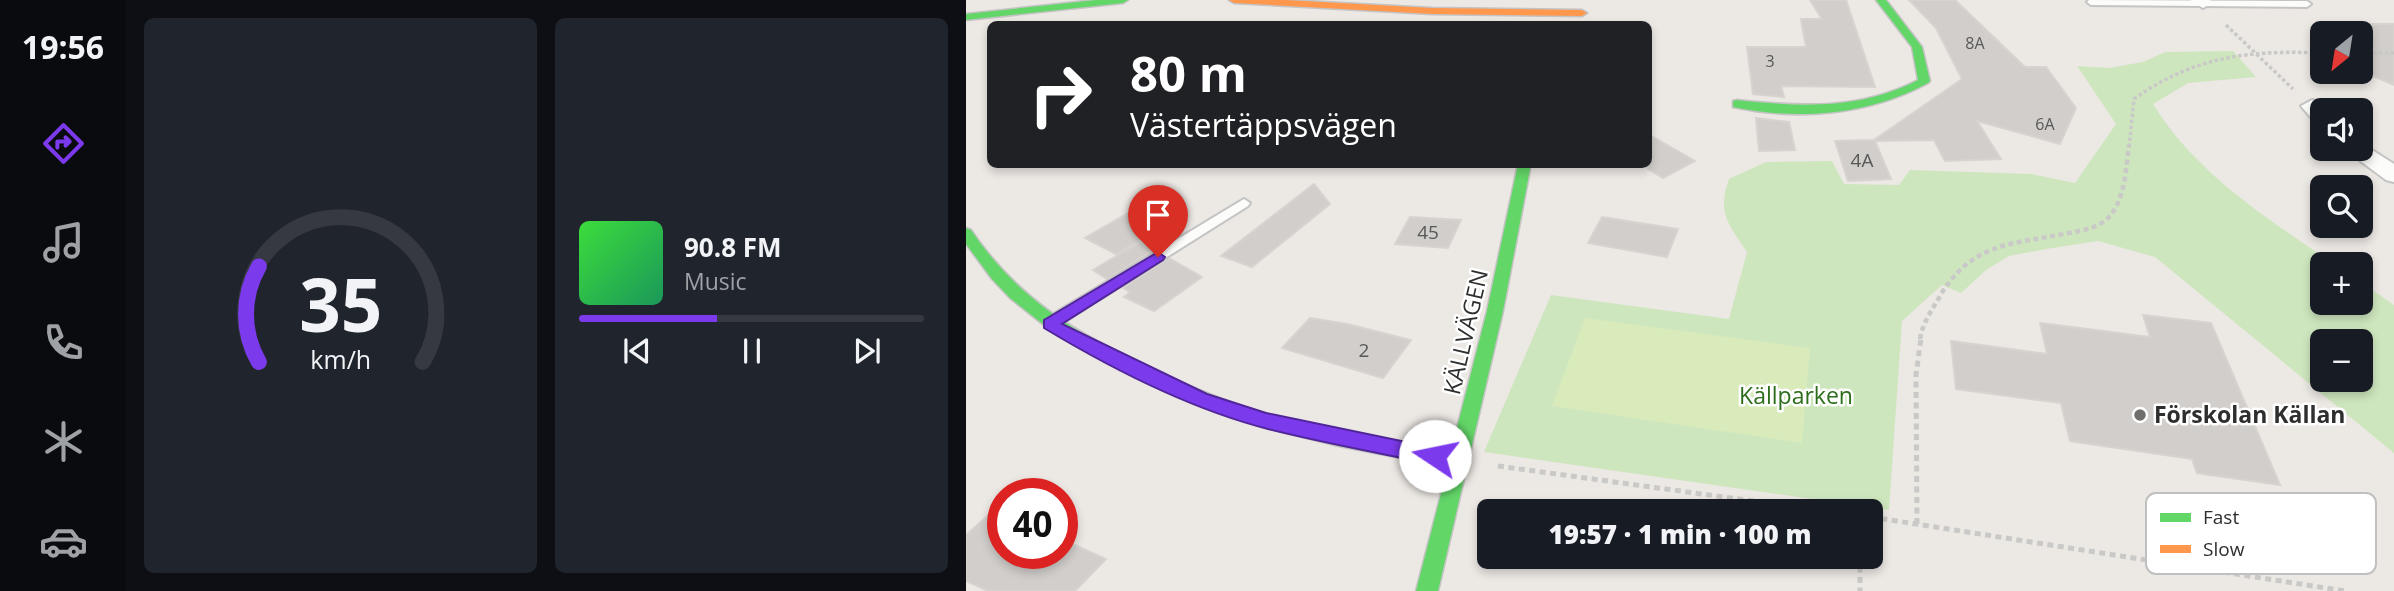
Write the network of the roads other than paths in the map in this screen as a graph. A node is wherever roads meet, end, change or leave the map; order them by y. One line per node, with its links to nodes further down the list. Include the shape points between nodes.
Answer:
1 (1123, 0): 8 (street)
2 (1234, 0): 7 (street, via 1432,11)
3 (1881, 0): 9 (street, via 1919,45 1926,64 1924,81 1909,93 1857,108 1794,110)
4 (2091, 2): 5 (lane)
5 (2201, 2): 6 (lane)
6 (2307, 4)
7 (1581, 12)
8 (966, 17)
9 (1737, 104)
10 (2373, 159): 12 (street)
11 (1524, 168): 16 (street, KÄLLVÄGEN)
12 (2394, 175)
13 (1244, 203): 15 (lane)
14 (966, 233): 15 (street, via 998,282)
15 (1050, 324): 16 (street, via 1201,399 1350,440)
16 (1460, 461): 17 (street, KÄLLVÄGEN)
17 (1427, 591)

